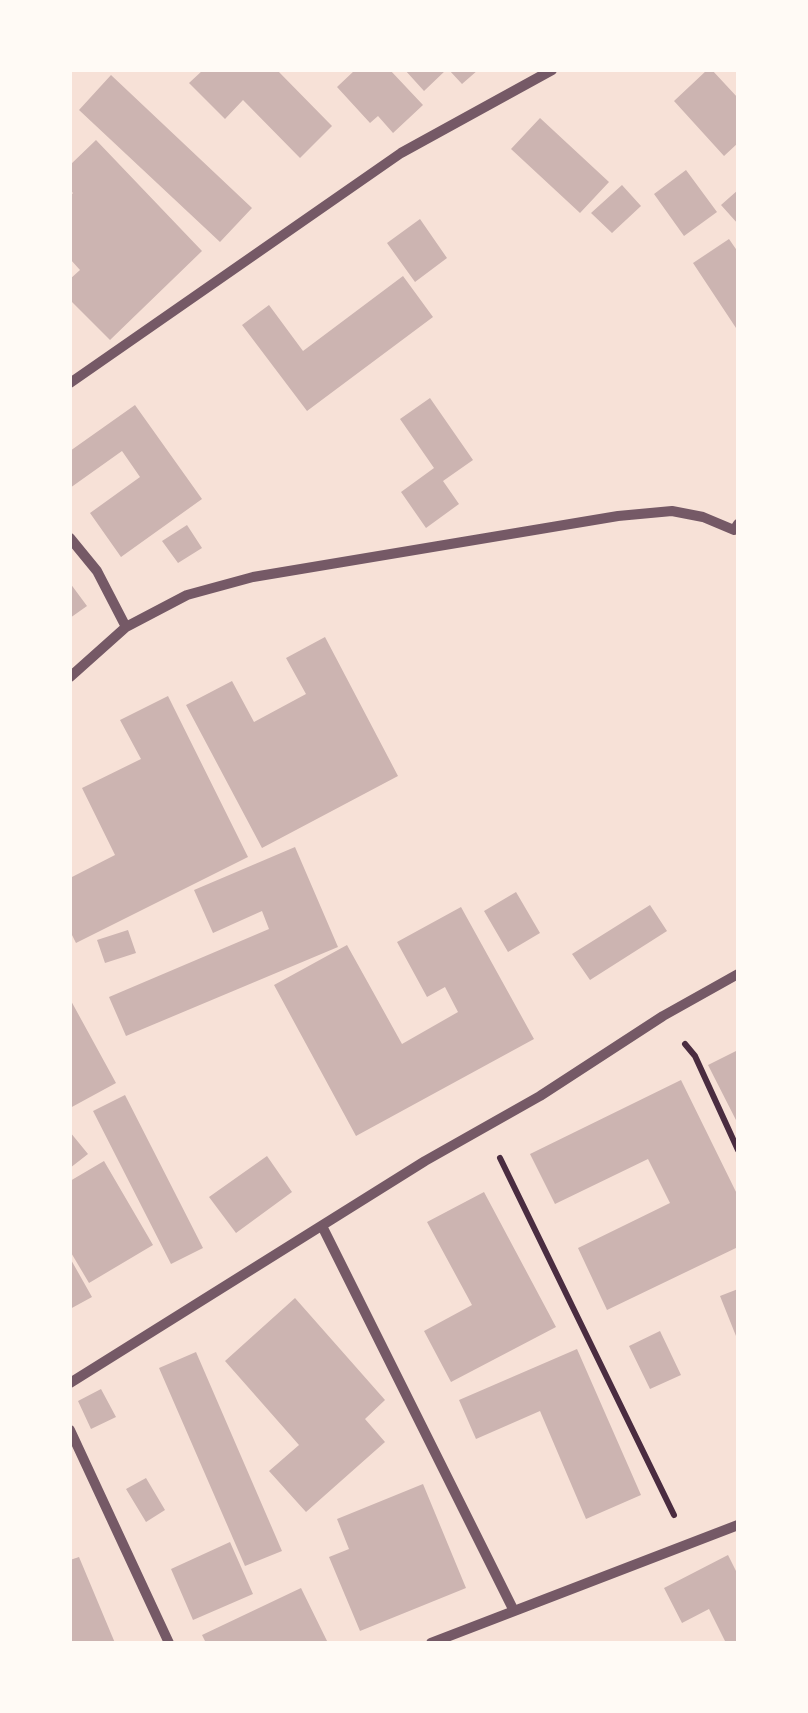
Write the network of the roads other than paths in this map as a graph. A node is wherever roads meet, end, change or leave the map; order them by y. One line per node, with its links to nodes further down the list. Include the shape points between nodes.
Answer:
1 (552, 70): 2 (street, via 401,153)
2 (70, 382)
3 (737, 530): 5 (street, via 672,511 618,516 253,577 187,595)
4 (70, 538): 5 (street, via 97,571)
5 (126, 627): 6 (street)
6 (70, 677)
7 (738, 974): 8 (street)
8 (322, 1226): 9 (street); 12 (street)
9 (70, 1383)
10 (70, 1430): 13 (street)
11 (738, 1525): 12 (street)
12 (513, 1610): 14 (street)
13 (169, 1643)
14 (431, 1643)

